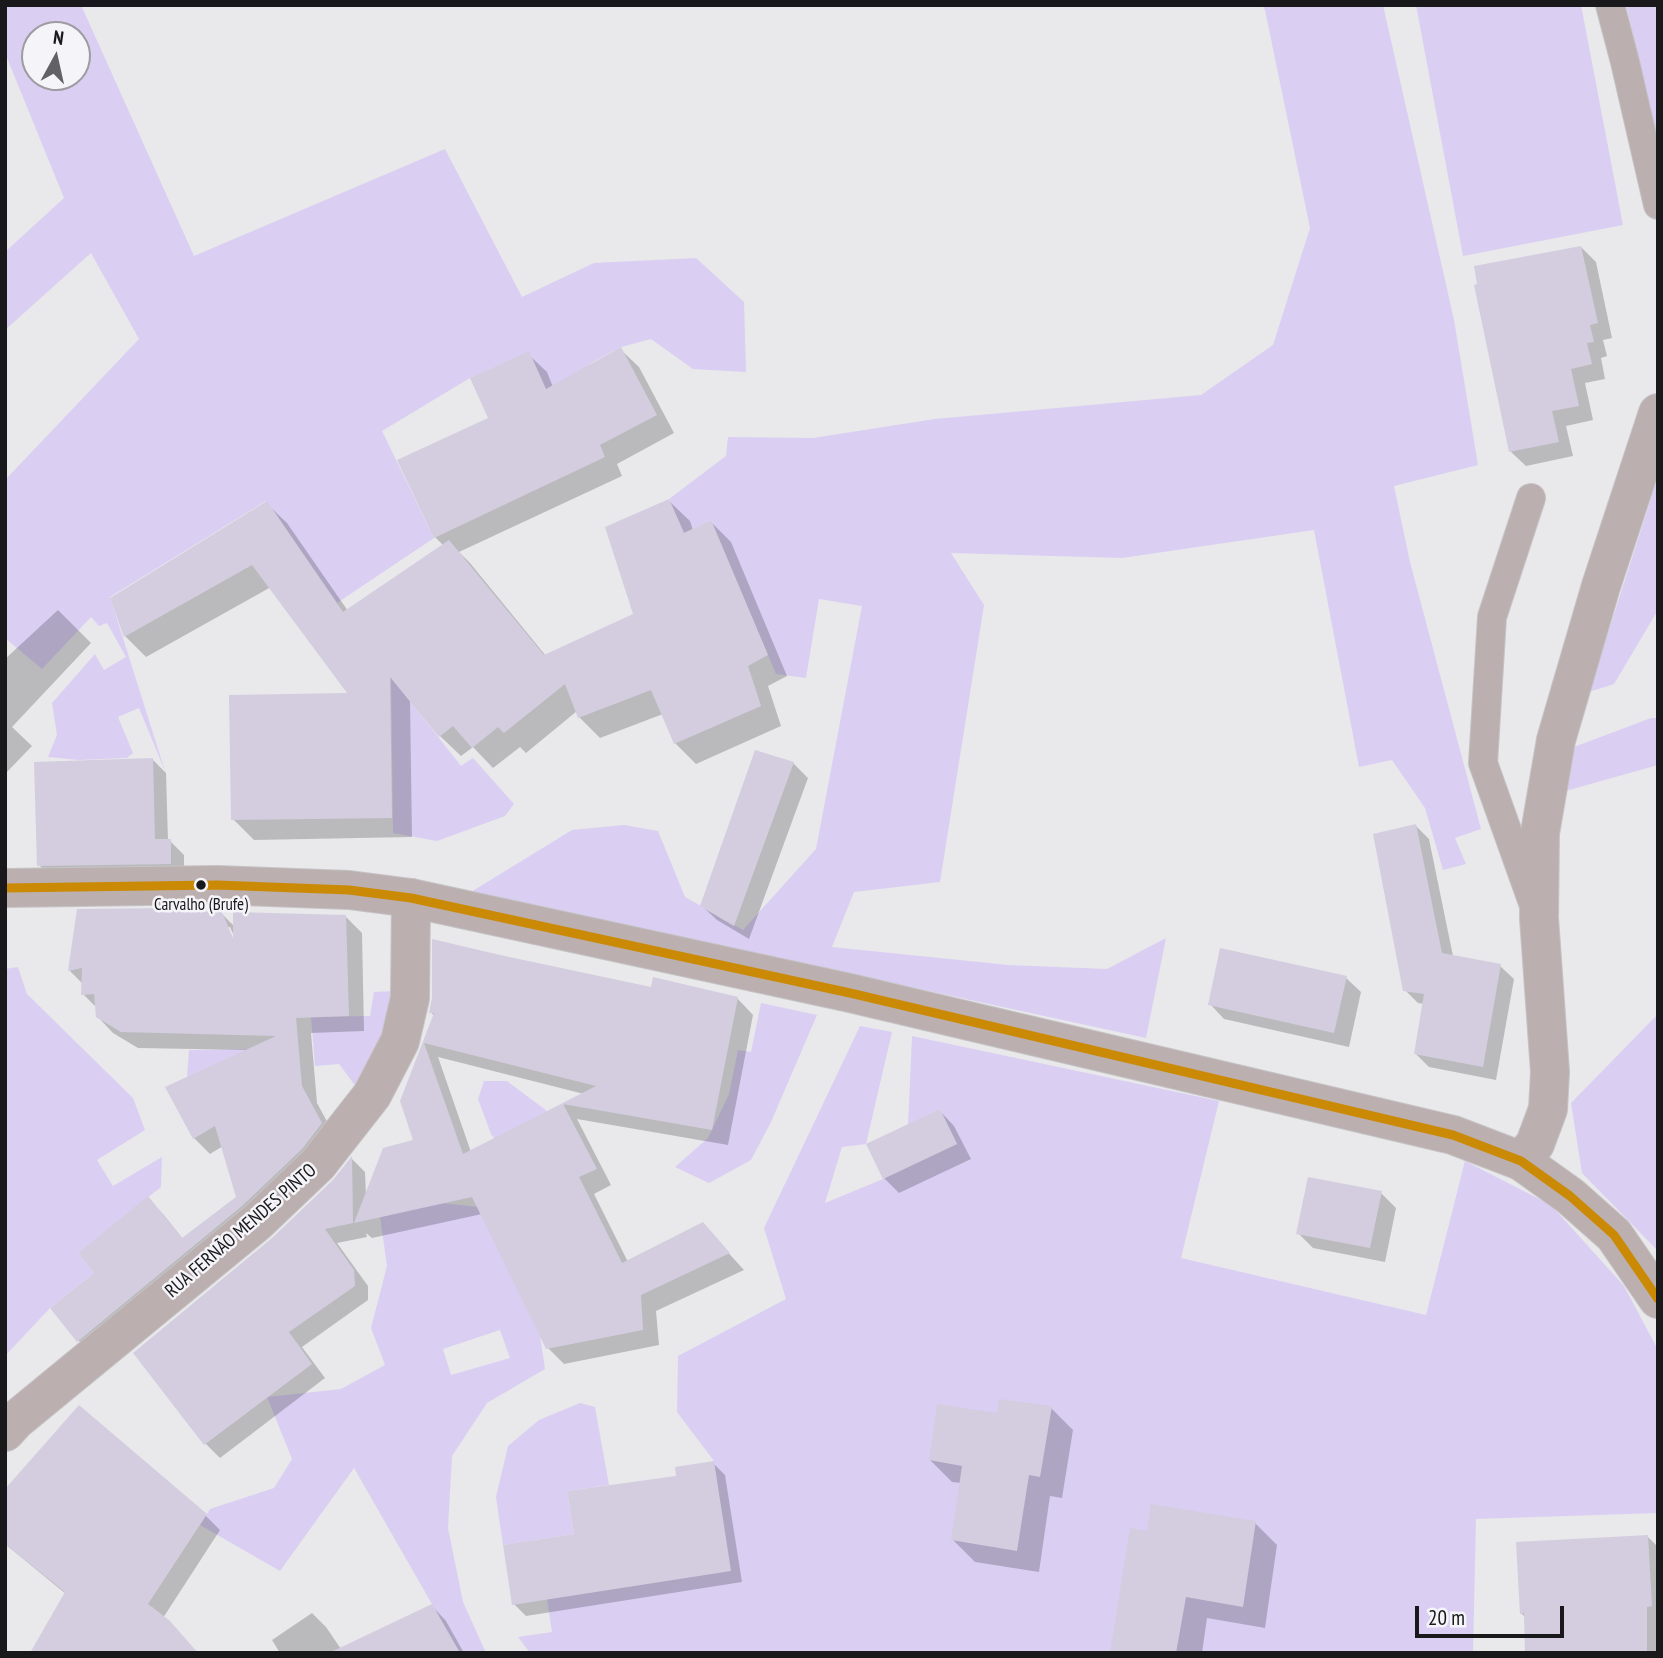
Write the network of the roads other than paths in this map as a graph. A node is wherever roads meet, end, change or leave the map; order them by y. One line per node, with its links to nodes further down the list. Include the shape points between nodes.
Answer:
1 (1610, 5): 2 (lane)
2 (1658, 205)
3 (1658, 413): 7 (street, via 1556,740 1540,833)
4 (1531, 498): 7 (lane, via 1492,617 1483,763)
5 (5, 888): 6 (street, via 217,885 349,890)
6 (411, 898): 8 (street, via 850,993 1379,1117 1452,1135); 10 (street, RUA FERNÃO MENDES PINTO, via 410,998 400,1041 372,1095 318,1164 257,1222)
7 (1539, 918): 8 (street, via 1550,1072 1548,1109 1535,1144)
8 (1521, 1161): 9 (street, via 1614,1235)
9 (1658, 1299)
10 (5, 1432)

